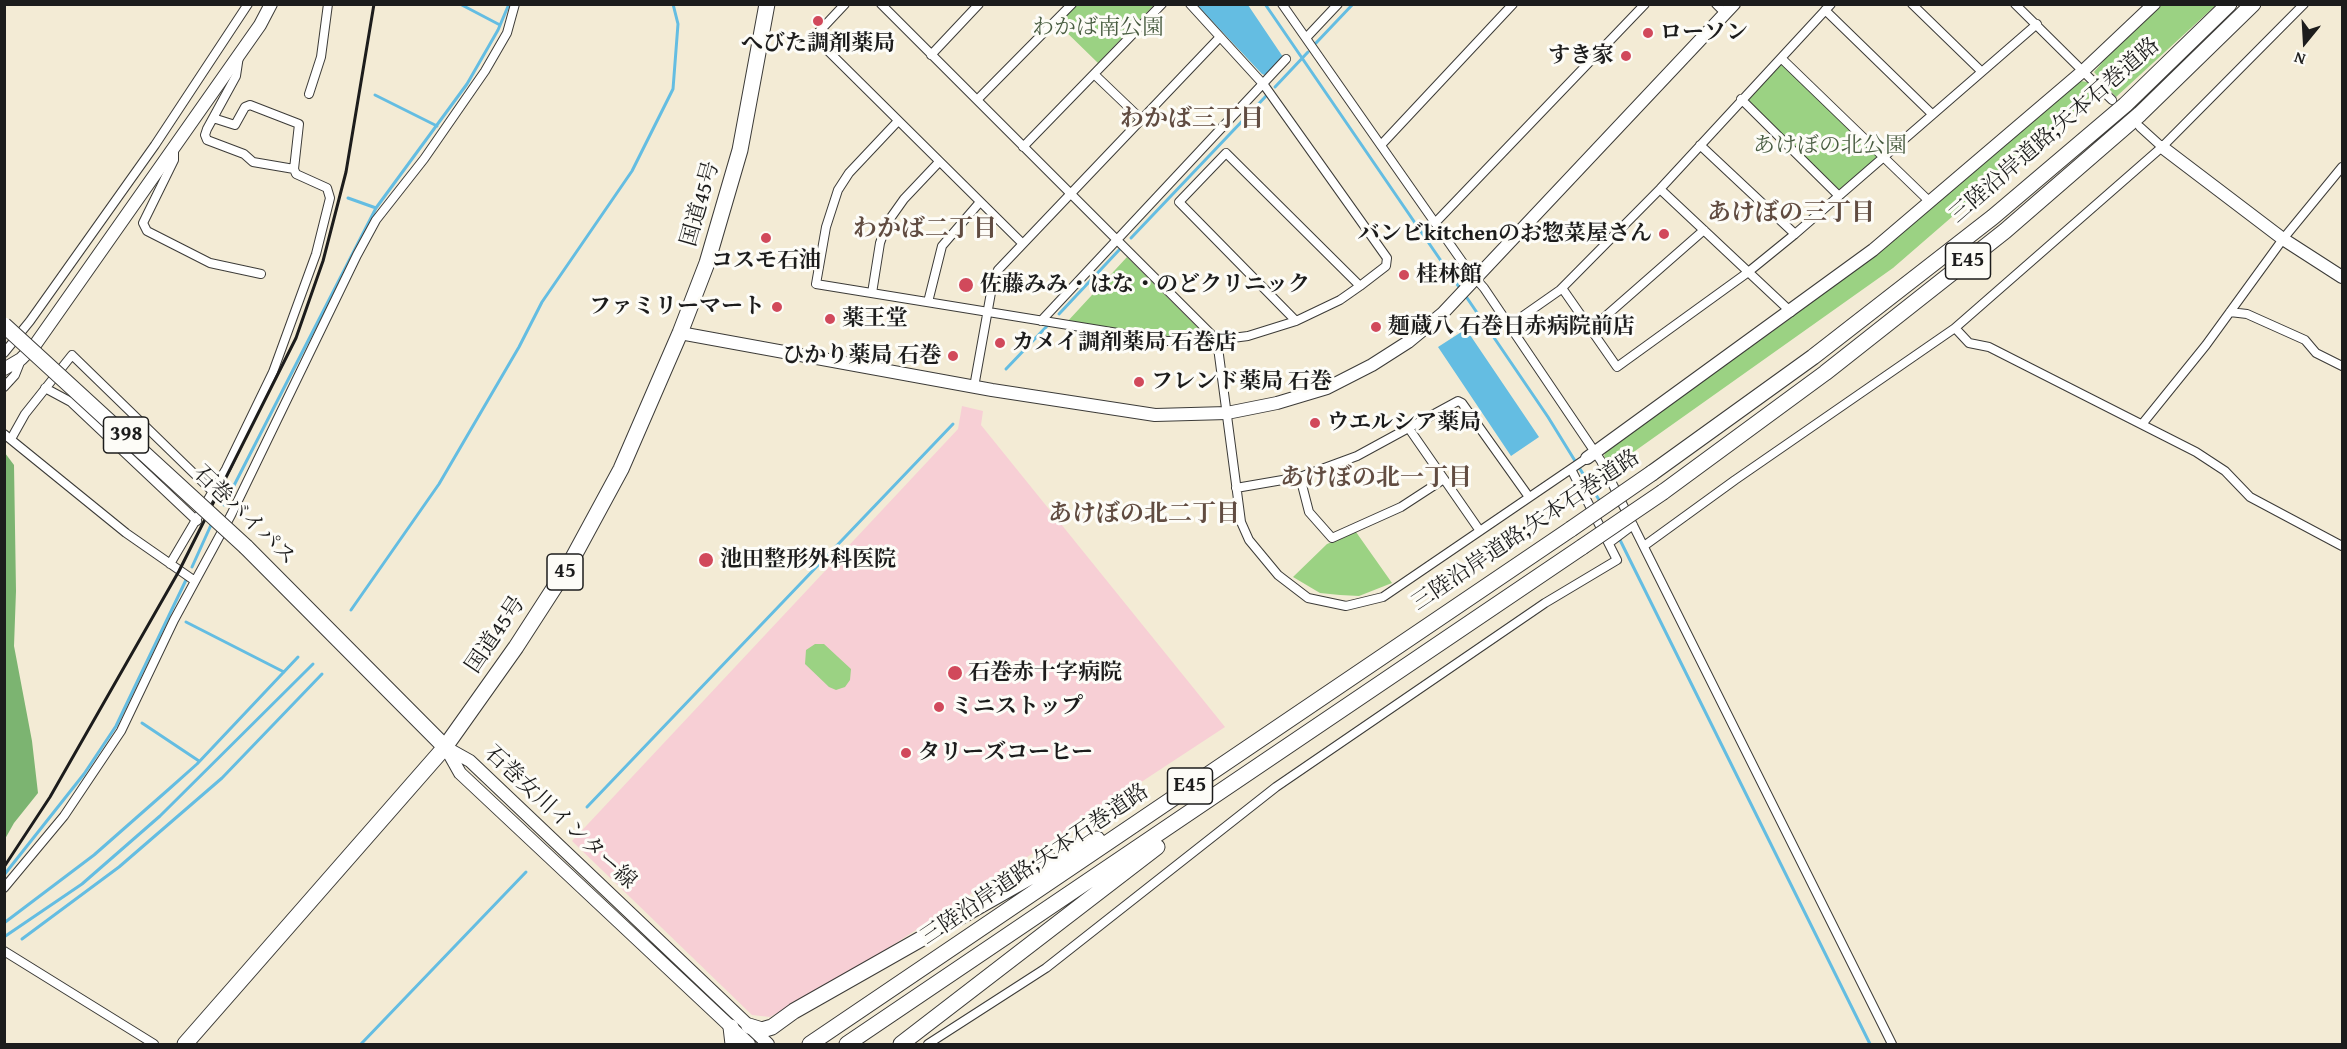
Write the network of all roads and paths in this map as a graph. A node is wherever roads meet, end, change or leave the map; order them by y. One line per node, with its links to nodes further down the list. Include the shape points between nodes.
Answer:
1 (248, 4): 83 (street, via 155,145)
2 (272, 4): 27 (street)
3 (328, 4): 35 (street, via 321,57)
4 (515, 4): 107 (street, via 507,33 485,71 376,220)
5 (767, 4): 81 (highway, 国道45号 / 45, via 731,186)
6 (845, 4): 42 (street, via 814,38)
7 (979, 4): 28 (street)
8 (1072, 4): 37 (street)
9 (1162, 4): 33 (street)
10 (1190, 4): 25 (street)
11 (1282, 4): 26 (street)
12 (1338, 4): 26 (street)
13 (1513, 4): 44 (street)
14 (1645, 4): 58 (street)
15 (1912, 4): 31 (street)
16 (2015, 4): 24 (street)
17 (2154, 4): 32 (street)
18 (2229, 4): 110 (highway, 三陸沿岸道路;矢本石巻道路 / E45, bridge, via 2125,105 2002,210 1804,363 1652,474)
19 (2253, 4): 108 (highway, 三陸沿岸道路;矢本石巻道路 / E45, bridge, via 2140,114 2005,231 1825,373 1663,492)
20 (2304, 4): 48 (street)
21 (882, 5): 28 (street)
22 (1725, 7): 67 (street)
23 (1828, 8): 29 (street); 39 (street)
24 (2037, 24): 31 (street); 32 (street)
25 (1220, 37): 34 (street); 41 (street)
26 (1306, 38): 44 (street)
27 (239, 55): 40 (street, via 236,76); 45 (street)
28 (931, 55): 37 (street)
29 (1781, 58): 36 (street); 49 (street)
30 (1286, 59): 34 (street)
31 (1981, 71): 39 (street)
32 (2083, 71): 38 (street); 57 (street)
33 (1095, 75): 41 (street); 47 (street)
34 (1263, 85): 61 (street); 68 (street, via 1387,258 1386,266)
35 (309, 94)
36 (1741, 99): 46 (street); 55 (street)
37 (977, 100): 47 (street)
38 (2112, 100)
39 (1932, 114): 49 (street)
40 (213, 118): 52 (street, via 205,135 207,140 244,154 254,162); 52 (street, via 235,125 250,105 298,124)
41 (1141, 119): 54 (street)
42 (898, 121): 50 (street); 70 (street, via 838,190 826,227 816,284)
43 (2140, 127): 48 (street)
44 (1381, 145): 58 (street)
45 (174, 146): 65 (street, via 174,160 143,223 147,231 210,263); 84 (street, via 35,345)
46 (1700, 146): 53 (street); 60 (street)
47 (1023, 147): 54 (street)
48 (2162, 147): 62 (street); 79 (street)
49 (1884, 157): 55 (street); 57 (street)
50 (939, 162): 56 (street); 70 (street, via 887,223)
51 (2343, 167): 62 (street)
52 (294, 169): 98 (street, via 330,192 326,216 287,339)
53 (1660, 189): 59 (street); 69 (street)
54 (1071, 194): 61 (street); 63 (street)
55 (1839, 196): 60 (street)
56 (980, 202): 63 (street); 71 (street, via 942,246)
57 (1930, 202): 73 (street)
58 (1436, 223): 67 (street)
59 (1704, 230): 64 (street); 80 (street)
60 (1795, 234): 64 (street)
61 (1116, 239): 75 (street); 82 (street)
62 (2283, 239): 66 (street); 74 (street)
63 (1022, 243): 72 (street, via 998,270)
64 (1748, 273): 73 (street); 80 (street, via 1617,367)
65 (261, 274)
66 (2343, 278)
67 (1471, 283): 78 (street); 90 (street, via 1408,342 1346,379 1277,403)
68 (1360, 286): 76 (street); 76 (street, via 1226,153 1179,202)
69 (1562, 288): 78 (street); 80 (street)
70 (872, 293): 71 (street)
71 (928, 302): 72 (street)
72 (987, 312): 75 (street); 88 (street)
73 (1791, 312): 94 (street)
74 (2230, 312): 85 (street, via 2247,314 2305,340 2316,353); 91 (street)
75 (1041, 321): 82 (street, via 1167,341)
76 (1296, 321): 82 (street, via 1248,336)
77 (4, 325): 109 (highway, 石巻バイパス / 398, bridge, via 246,547)
78 (1509, 325): 94 (street)
79 (1955, 328): 91 (street, via 1969,343 1989,347); 104 (street)
80 (1591, 329)
81 (680, 333): 88 (street); 109 (highway, 国道45号 / 45, via 621,469 569,565)
82 (1217, 340): 90 (street)
83 (4, 353)
84 (21, 359): 86 (street); 87 (street, via 15,375)
85 (2343, 366)
86 (4, 369)
87 (4, 387)
88 (974, 387): 90 (street, via 1132,413)
89 (45, 388): 93 (street); 98 (street, via 72,355); 100 (street, via 71,402)
90 (1227, 413): 97 (street)
91 (2143, 423): 105 (street, via 2225,471 2250,497)
92 (1410, 430): 95 (street, via 1357,456); 96 (street); 99 (street, via 1453,402 1462,403)
93 (8, 437): 106 (street)
94 (1582, 461): 99 (street); 101 (street); 103 (street)
95 (1300, 477): 96 (street, via 1306,506 1332,538 1401,507); 97 (street)
96 (1444, 479): 102 (street)
97 (1236, 488): 102 (street, via 1241,522 1249,540 1289,586 1330,605 1346,606 1383,597)
98 (213, 492): 100 (street)
99 (1529, 497): 102 (street)
100 (197, 521): 106 (street)
101 (1633, 525): 103 (street); 104 (street)
102 (1480, 531)
103 (1609, 543): 123 (street, via 1617,560 1545,603 1276,787 1046,968)
104 (1644, 546): 124 (street)
105 (2343, 546)
106 (170, 564): 107 (street)
107 (195, 581): 111 (street, via 121,731 63,816)
108 (1318, 726): 121 (highway, 三陸沿岸道路;矢本石巻道路 / E45); 122 (highway, via 1088,897)
109 (445, 747): 113 (street, 石巻女川インター線, via 470,761); 114 (street, 石巻女川インター線, via 460,774); 116 (highway, 国道45号 / 45)
110 (1188, 788): 113 (highway, via 772,1027 762,1030); 120 (highway, 三陸沿岸道路;矢本石巻道路 / E45)
111 (4, 888)
112 (4, 951): 115 (street)
113 (749, 1026): 119 (street, 石巻女川インター線)
114 (731, 1027): 117 (highway); 118 (street, 石巻女川インター線)
115 (154, 1044)
116 (185, 1044)
117 (733, 1044)
118 (749, 1044)
119 (768, 1044)
120 (810, 1044)
121 (847, 1044)
122 (901, 1044)
123 (928, 1044)
124 (1892, 1044)

